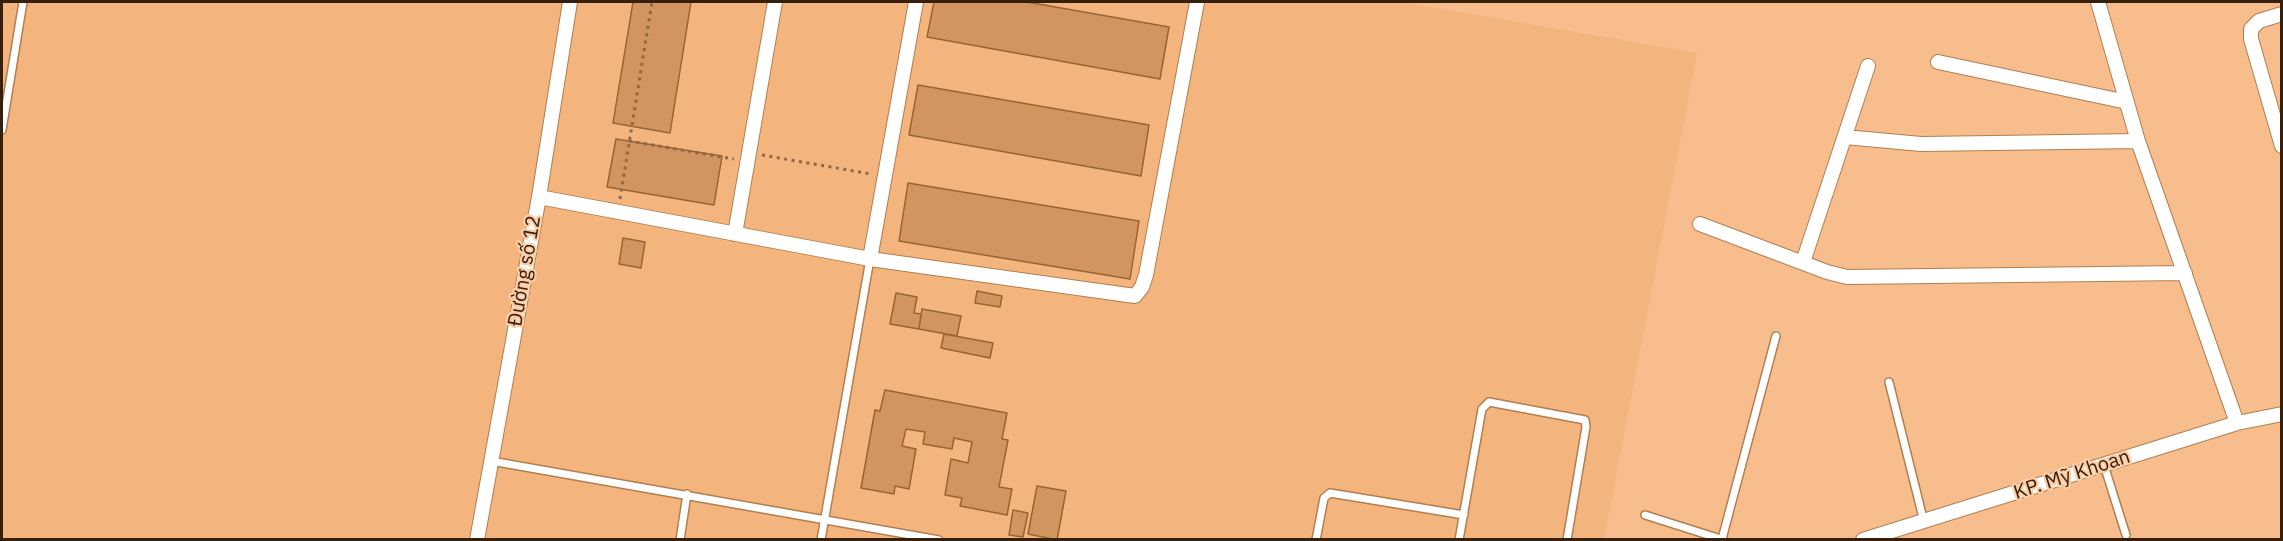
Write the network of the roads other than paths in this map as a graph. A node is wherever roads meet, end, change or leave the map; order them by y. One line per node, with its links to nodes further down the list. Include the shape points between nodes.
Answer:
1 (23, 2): 11 (lane)
2 (570, 2): 15 (street, Đường số 12)
3 (775, 2): 17 (street)
4 (916, 2): 18 (street)
5 (1197, 2): 18 (street, via 1146,275 1135,296)
6 (2097, 2): 10 (street)
7 (2282, 14): 14 (street, via 2259,21 2251,29)
8 (1938, 62): 10 (street)
9 (1868, 66): 12 (street)
10 (2127, 102): 13 (street)
11 (2, 130)
12 (1845, 136): 13 (street, via 1921,144); 19 (street)
13 (2138, 141): 20 (street)
14 (2282, 146)
15 (538, 197): 17 (street); 25 (street, Đường số 12)
16 (1700, 224): 19 (street)
17 (735, 234): 18 (street)
18 (870, 259): 30 (lane)
19 (1803, 262): 20 (street, via 1847,277)
20 (2185, 273): 24 (street)
21 (1776, 336): 33 (lane)
22 (1890, 382): 31 (lane)
23 (2282, 414): 24 (street, KP. Mỹ Khoan)
24 (2237, 423): 26 (street, KP. Mỹ Khoan)
25 (491, 461): 27 (lane); 34 (street, Đường số 12)
26 (2104, 465): 31 (street, KP. Mỹ Khoan); 32 (lane)
27 (687, 494): 30 (lane); 35 (lane)
28 (1644, 514): 33 (lane)
29 (1464, 515): 38 (lane, via 1330,493 1324,498); 39 (lane); 40 (lane, via 1486,403 1582,418 1586,427)
30 (825, 519): 36 (lane); 37 (lane)
31 (1924, 522): 41 (street, KP. Mỹ Khoan)
32 (2126, 535)
33 (1723, 539)
34 (477, 540)
35 (680, 540)
36 (821, 540)
37 (939, 540)
38 (1316, 540)
39 (1459, 540)
40 (1567, 540)
41 (1863, 540)

